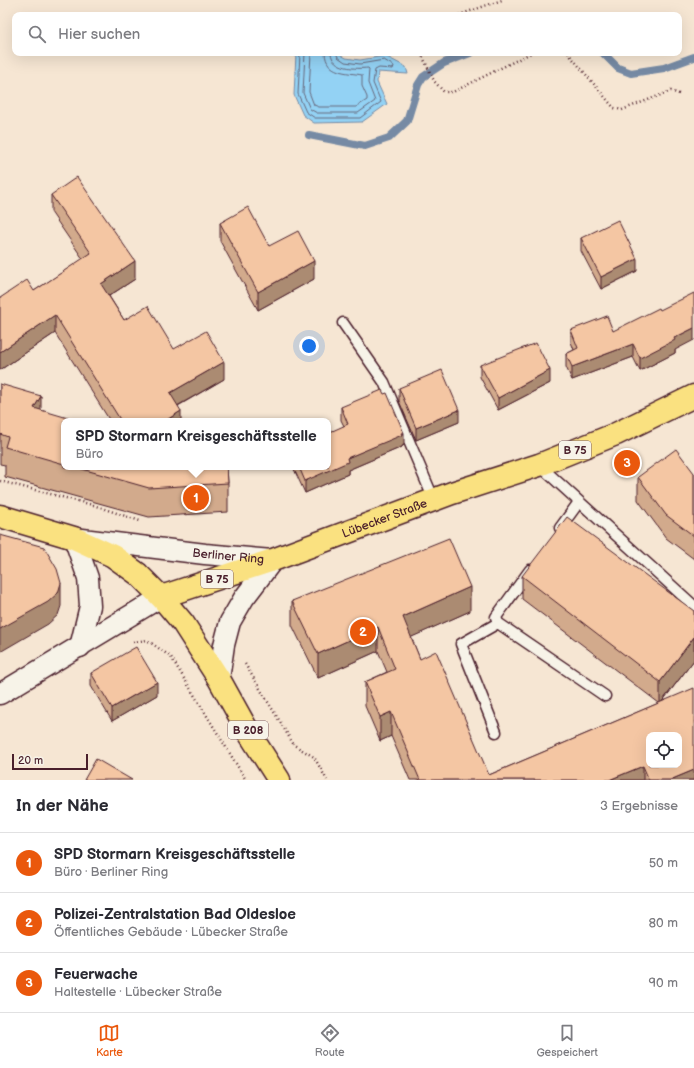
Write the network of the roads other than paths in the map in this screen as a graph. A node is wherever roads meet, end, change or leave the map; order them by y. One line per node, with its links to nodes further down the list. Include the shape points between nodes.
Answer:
1 (343, 323): 4 (lane, via 384,382)
2 (694, 396): 3 (main road, Lübecker Straße / B 75, via 616,434)
3 (539, 465): 4 (main road, Lübecker Straße / B 75); 5 (lane)
4 (434, 500): 9 (main road, Lübecker Straße / B 75)
5 (579, 502): 7 (lane); 12 (lane)
6 (0, 516): 8 (main road, Berliner Ring)
7 (553, 537)
8 (74, 538): 9 (street, Berliner Ring); 11 (main road, Berliner Ring, via 119,560 138,574); 14 (street, via 88,578 90,606)
9 (273, 560): 11 (main road, Lübecker Straße / B 75); 15 (street, Berliner Ring, via 244,598 230,622)
10 (536, 561): 13 (lane, via 496,617)
11 (161, 597): 14 (street, Lübecker Straße); 15 (main road, Berliner Ring / B 208, via 183,624)
12 (694, 606)
13 (498, 623): 17 (lane); 18 (lane, via 461,644)
14 (80, 647): 16 (street, Lübecker Straße)
15 (219, 679): 19 (main road, Berliner Ring / B 208)
16 (0, 694)
17 (605, 696)
18 (496, 732)
19 (279, 780)

